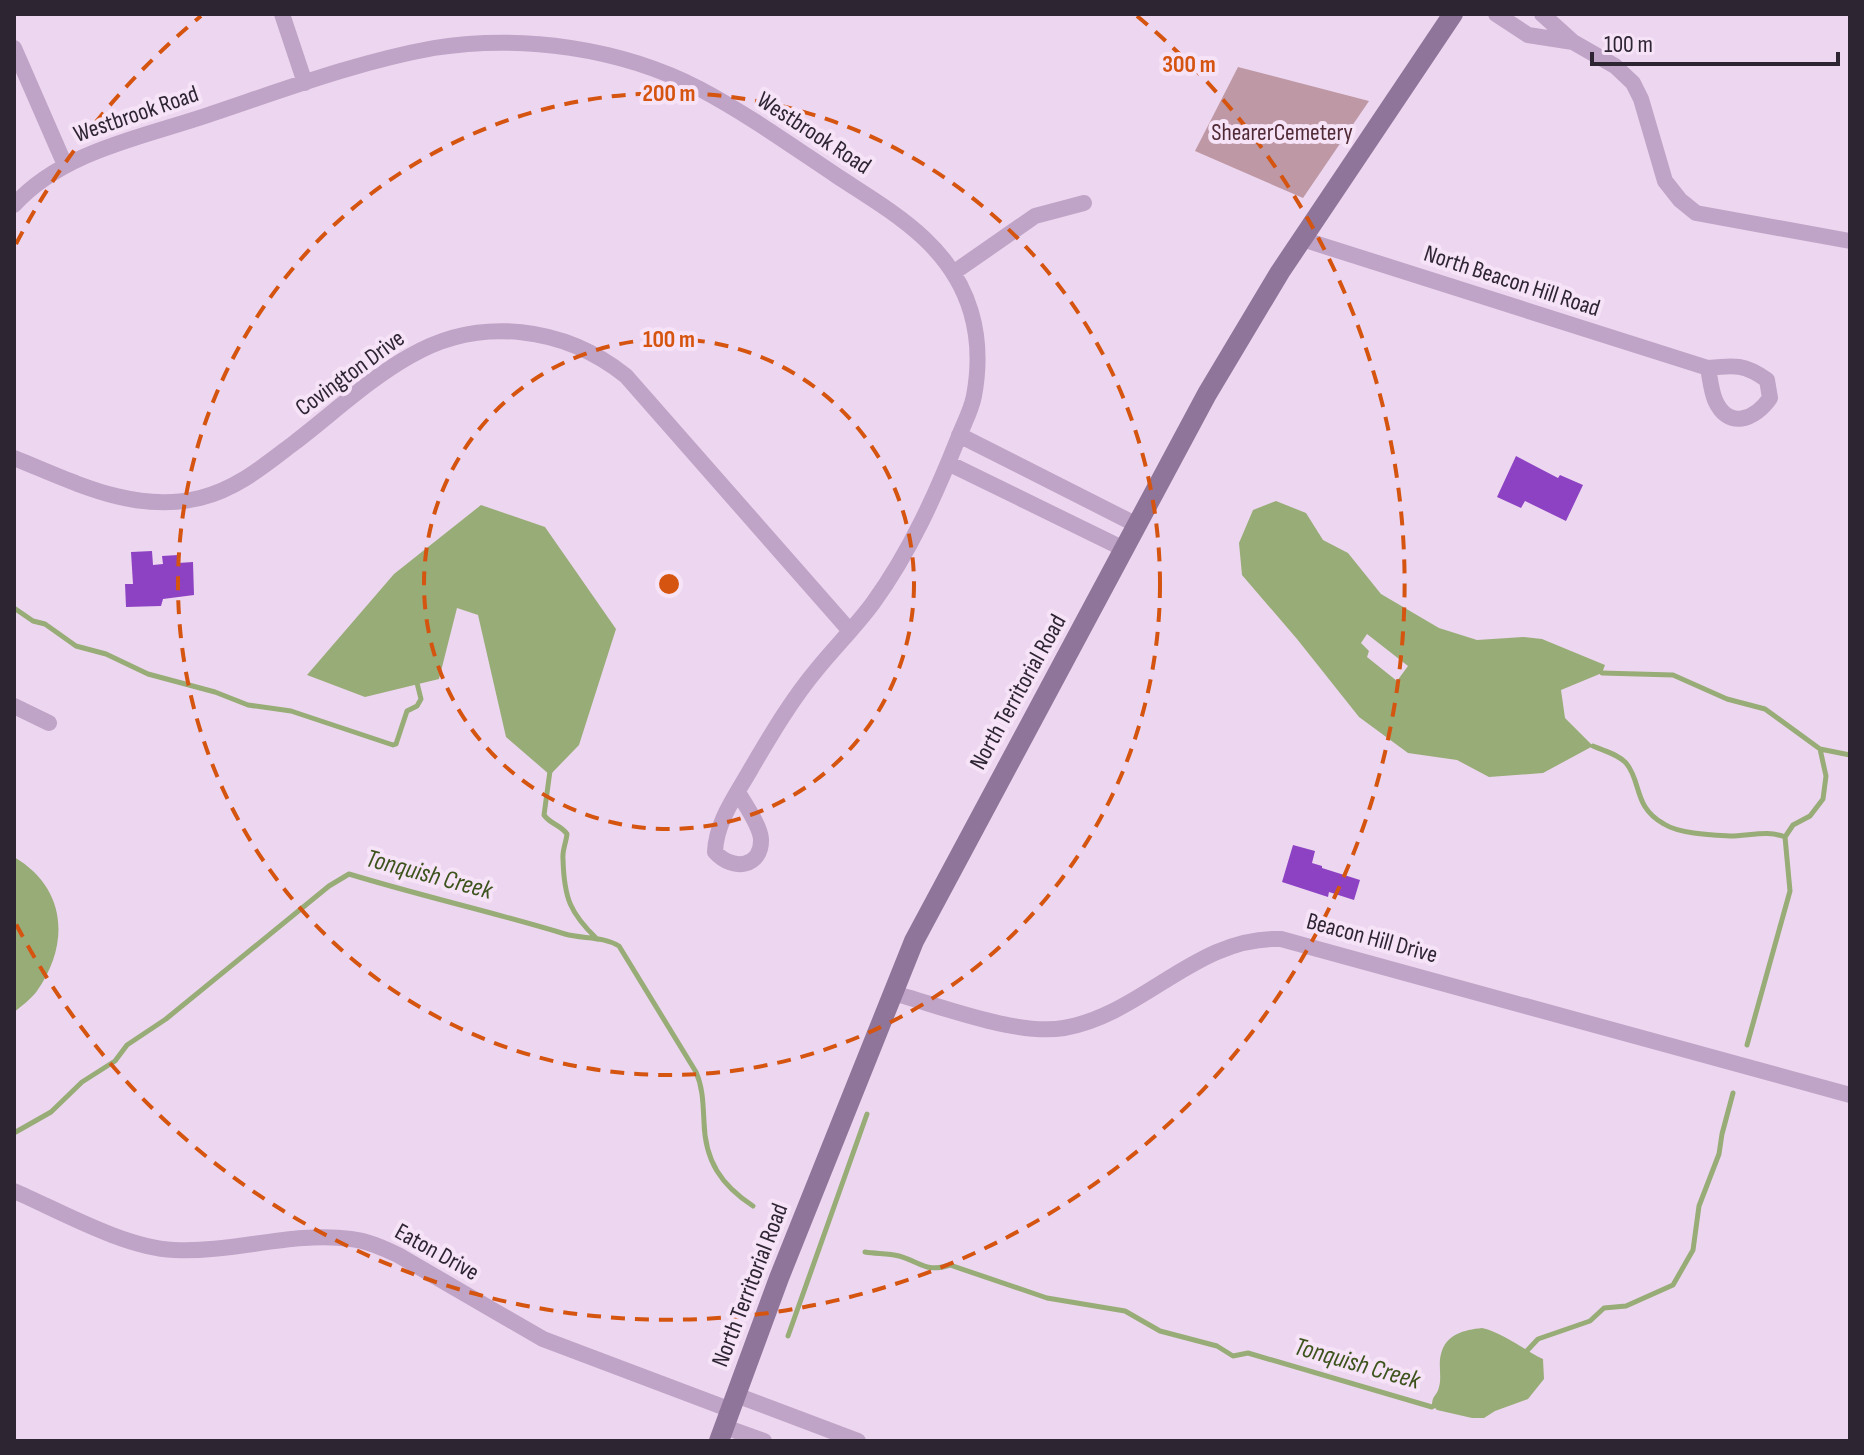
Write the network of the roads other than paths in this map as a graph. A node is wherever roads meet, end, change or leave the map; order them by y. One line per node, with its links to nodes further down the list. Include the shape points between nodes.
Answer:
1 (282, 14): 7 (street)
2 (1453, 14): 11 (main road, North Territorial Road)
3 (1496, 14): 5 (street, via 1528,35)
4 (1542, 14): 5 (street)
5 (1573, 42): 12 (street, via 1633,83 1665,181 1696,213)
6 (14, 48): 8 (street)
7 (305, 83): 8 (street, Westbrook Road); 13 (street, Westbrook Road, via 398,56 467,45 560,46 630,61 700,89 773,134 911,225)
8 (65, 165): 10 (street, Westbrook Road)
9 (1084, 203): 13 (street, via 1035,216)
10 (14, 205)
11 (1302, 239): 14 (street, North Beacon Hill Road); 18 (main road, North Territorial Road, via 1207,394)
12 (1850, 241)
13 (953, 273): 15 (street, Westbrook Road, via 970,311 977,354 973,400)
14 (1708, 368)
15 (959, 435): 17 (street, Westbrook Road); 18 (street)
16 (14, 458): 20 (street, Covington Drive, via 131,501 198,499 244,480 425,348 483,331 543,335 589,351 626,376)
17 (950, 464): 19 (street); 20 (street, Westbrook Road, via 894,572)
18 (1137, 525): 19 (main road, North Territorial Road)
19 (1124, 549): 24 (main road, North Territorial Road, via 986,802)
20 (850, 631): 23 (street, Westbrook Road, via 793,700)
21 (14, 706): 22 (street)
22 (49, 723)
23 (738, 792)
24 (893, 993): 25 (street, Beacon Hill Drive, via 1013,1026 1063,1028 1116,1009 1224,947 1281,939); 27 (main road, North Territorial Road)
25 (1850, 1095)
26 (14, 1191): 27 (street, Eaton Drive, via 126,1240 157,1248 190,1250 324,1237 373,1244 543,1339)
27 (728, 1418): 28 (street); 29 (street)
28 (764, 1441)
29 (858, 1441)

